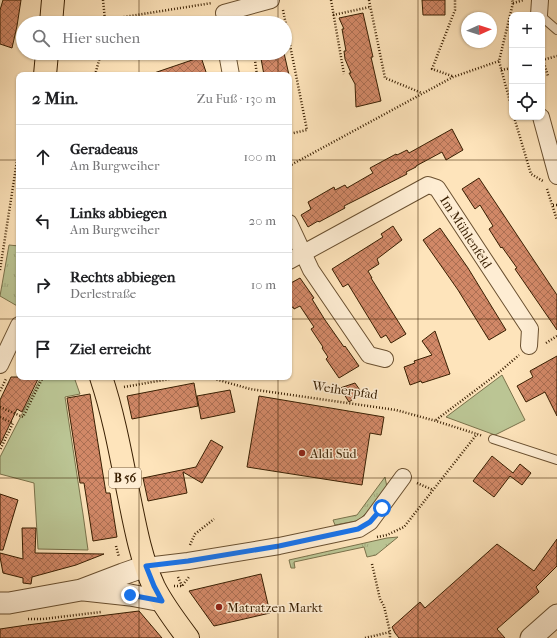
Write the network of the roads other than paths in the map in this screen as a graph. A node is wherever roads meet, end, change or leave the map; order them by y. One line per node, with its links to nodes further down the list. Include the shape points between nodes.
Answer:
1 (53, 0): 6 (main road)
2 (540, 0): 5 (street)
3 (277, 3): 4 (street)
4 (223, 9)
5 (540, 12)
6 (51, 16)
7 (545, 19): 8 (lane)
8 (557, 30)
9 (46, 60): 11 (main road)
10 (228, 60): 12 (street)
11 (45, 72)
12 (230, 72)
13 (542, 120): 14 (street)
14 (557, 176)
15 (292, 230): 16 (street)
16 (303, 254): 17 (street, Im Mühlenfeld); 19 (street, Im Mühlenfeld, via 428,185 437,188 530,329); 20 (street, via 311,270 369,355)
17 (292, 260)
18 (16, 331): 21 (street)
19 (529, 346)
20 (385, 359)
21 (0, 365)
22 (103, 383): 26 (main road, B 56, via 135,529)
23 (493, 439): 24 (lane)
24 (557, 460)
25 (403, 477): 26 (street, via 370,522 358,529 279,546)
26 (146, 566): 27 (street); 28 (main road, B 56)
27 (81, 590): 28 (street); 29 (street)
28 (162, 601): 31 (main road, B 56)
29 (0, 603)
30 (557, 615): 32 (street)
31 (188, 638)
32 (531, 638)

